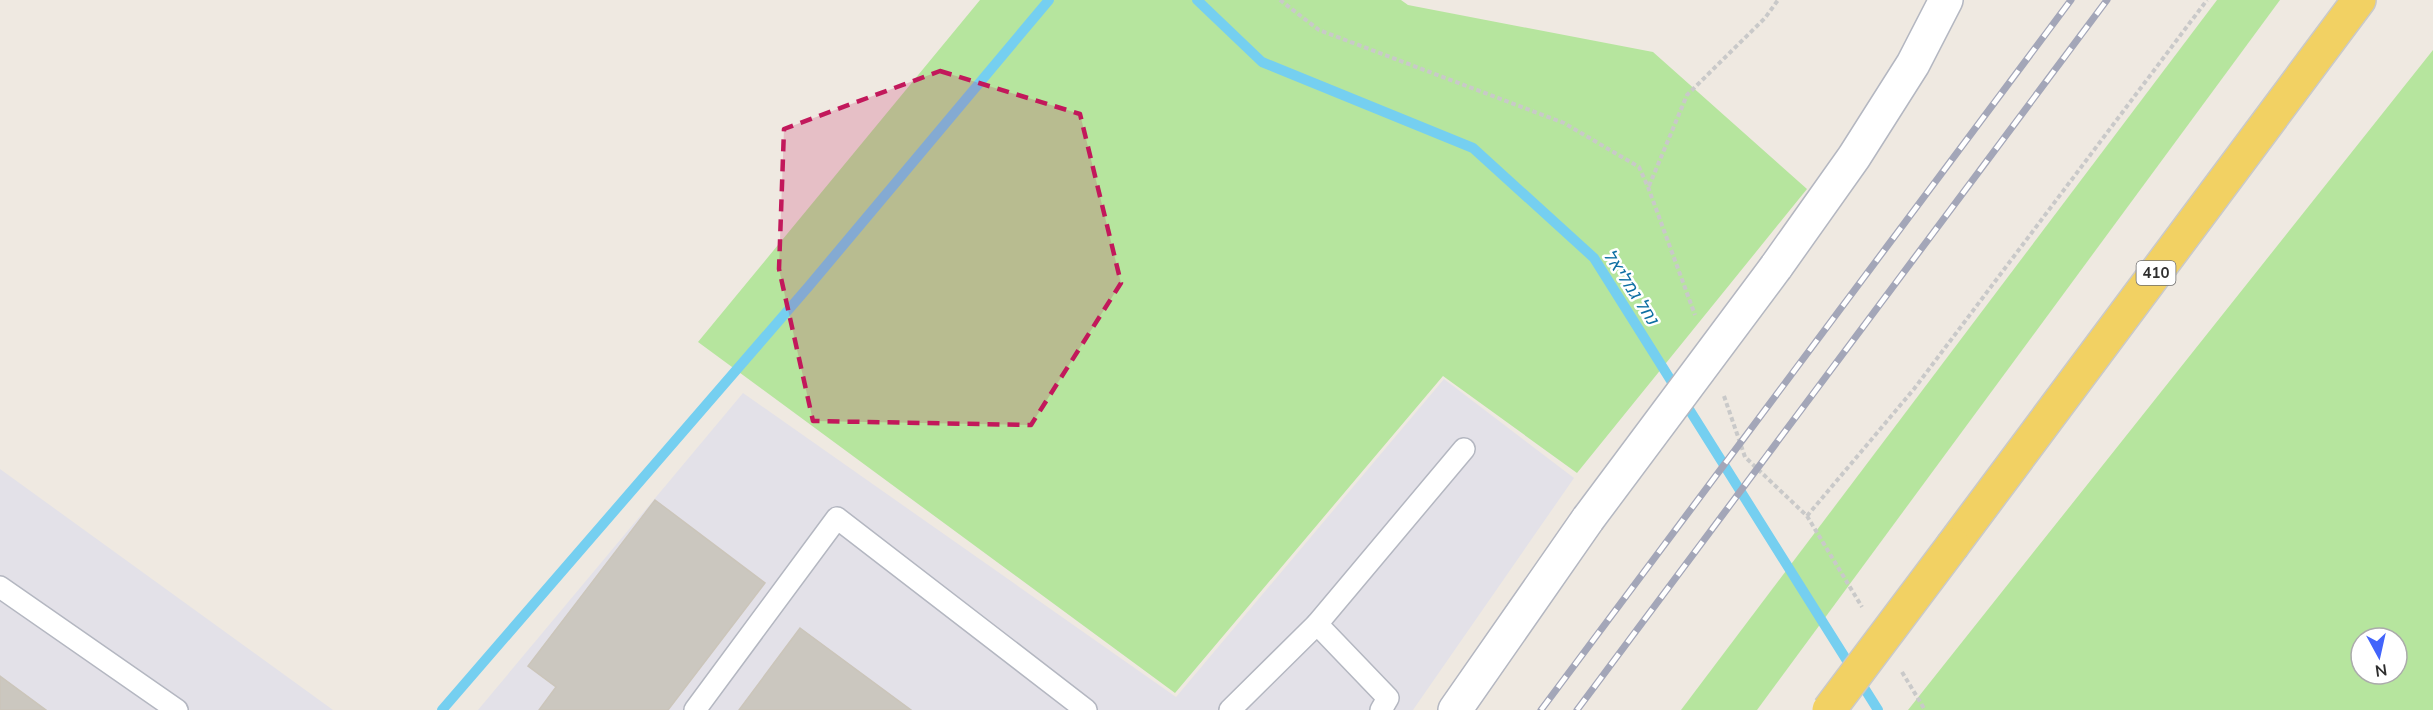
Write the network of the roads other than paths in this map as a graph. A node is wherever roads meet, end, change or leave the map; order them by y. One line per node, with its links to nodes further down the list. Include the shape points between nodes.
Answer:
1 (1946, 0): 11 (street, bridge, via 1913,64 1860,148 1588,519)
2 (2359, 0): 12 (main road, 410, bridge)
3 (1464, 449): 5 (lane)
4 (0, 587): 6 (lane)
5 (1317, 624): 9 (lane); 10 (lane, via 1388,698)
6 (177, 710)
7 (695, 710): 8 (lane, via 837,518)
8 (1086, 710)
9 (1230, 710)
10 (1381, 710)
11 (1455, 710)
12 (1829, 710)

